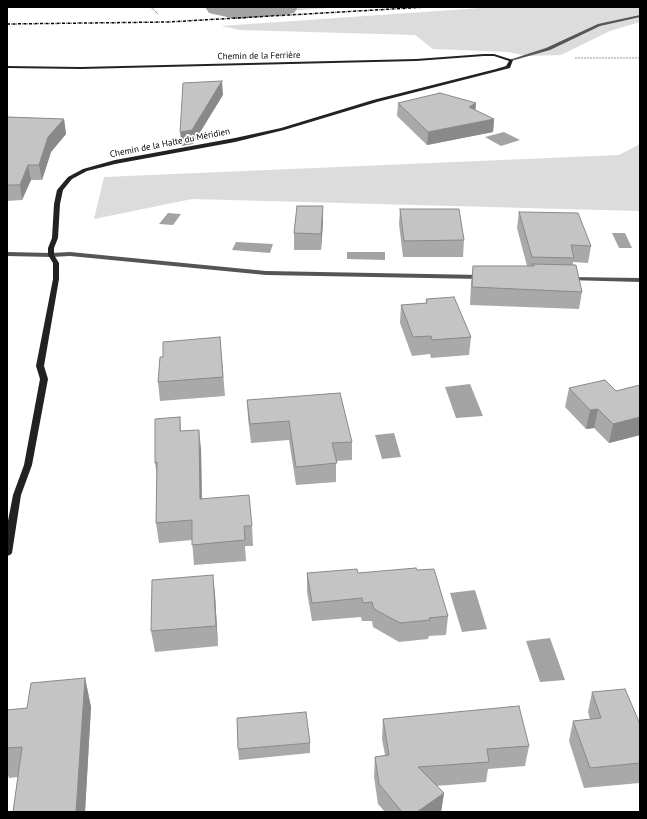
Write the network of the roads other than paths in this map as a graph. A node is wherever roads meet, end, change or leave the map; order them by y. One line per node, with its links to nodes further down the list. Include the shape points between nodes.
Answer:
1 (640, 16): 2 (street, Chemin de la Halte du Méridien, via 599,25 548,48)
2 (511, 60): 3 (street, Chemin de la Ferrière, via 484,55 416,60 81,68); 5 (street, Chemin de la Halte du Méridien, via 508,66 498,70 382,99 282,129 85,170 70,178 60,190)
3 (7, 67)
4 (7, 254): 5 (street)
5 (51, 255): 6 (street, via 70,254 266,273); 9 (street, Chemin de la Halte du Méridien, via 56,263 56,279 40,366 44,379 28,466 17,495)
6 (489, 277)
7 (560, 279): 8 (street)
8 (640, 280)
9 (7, 553)

